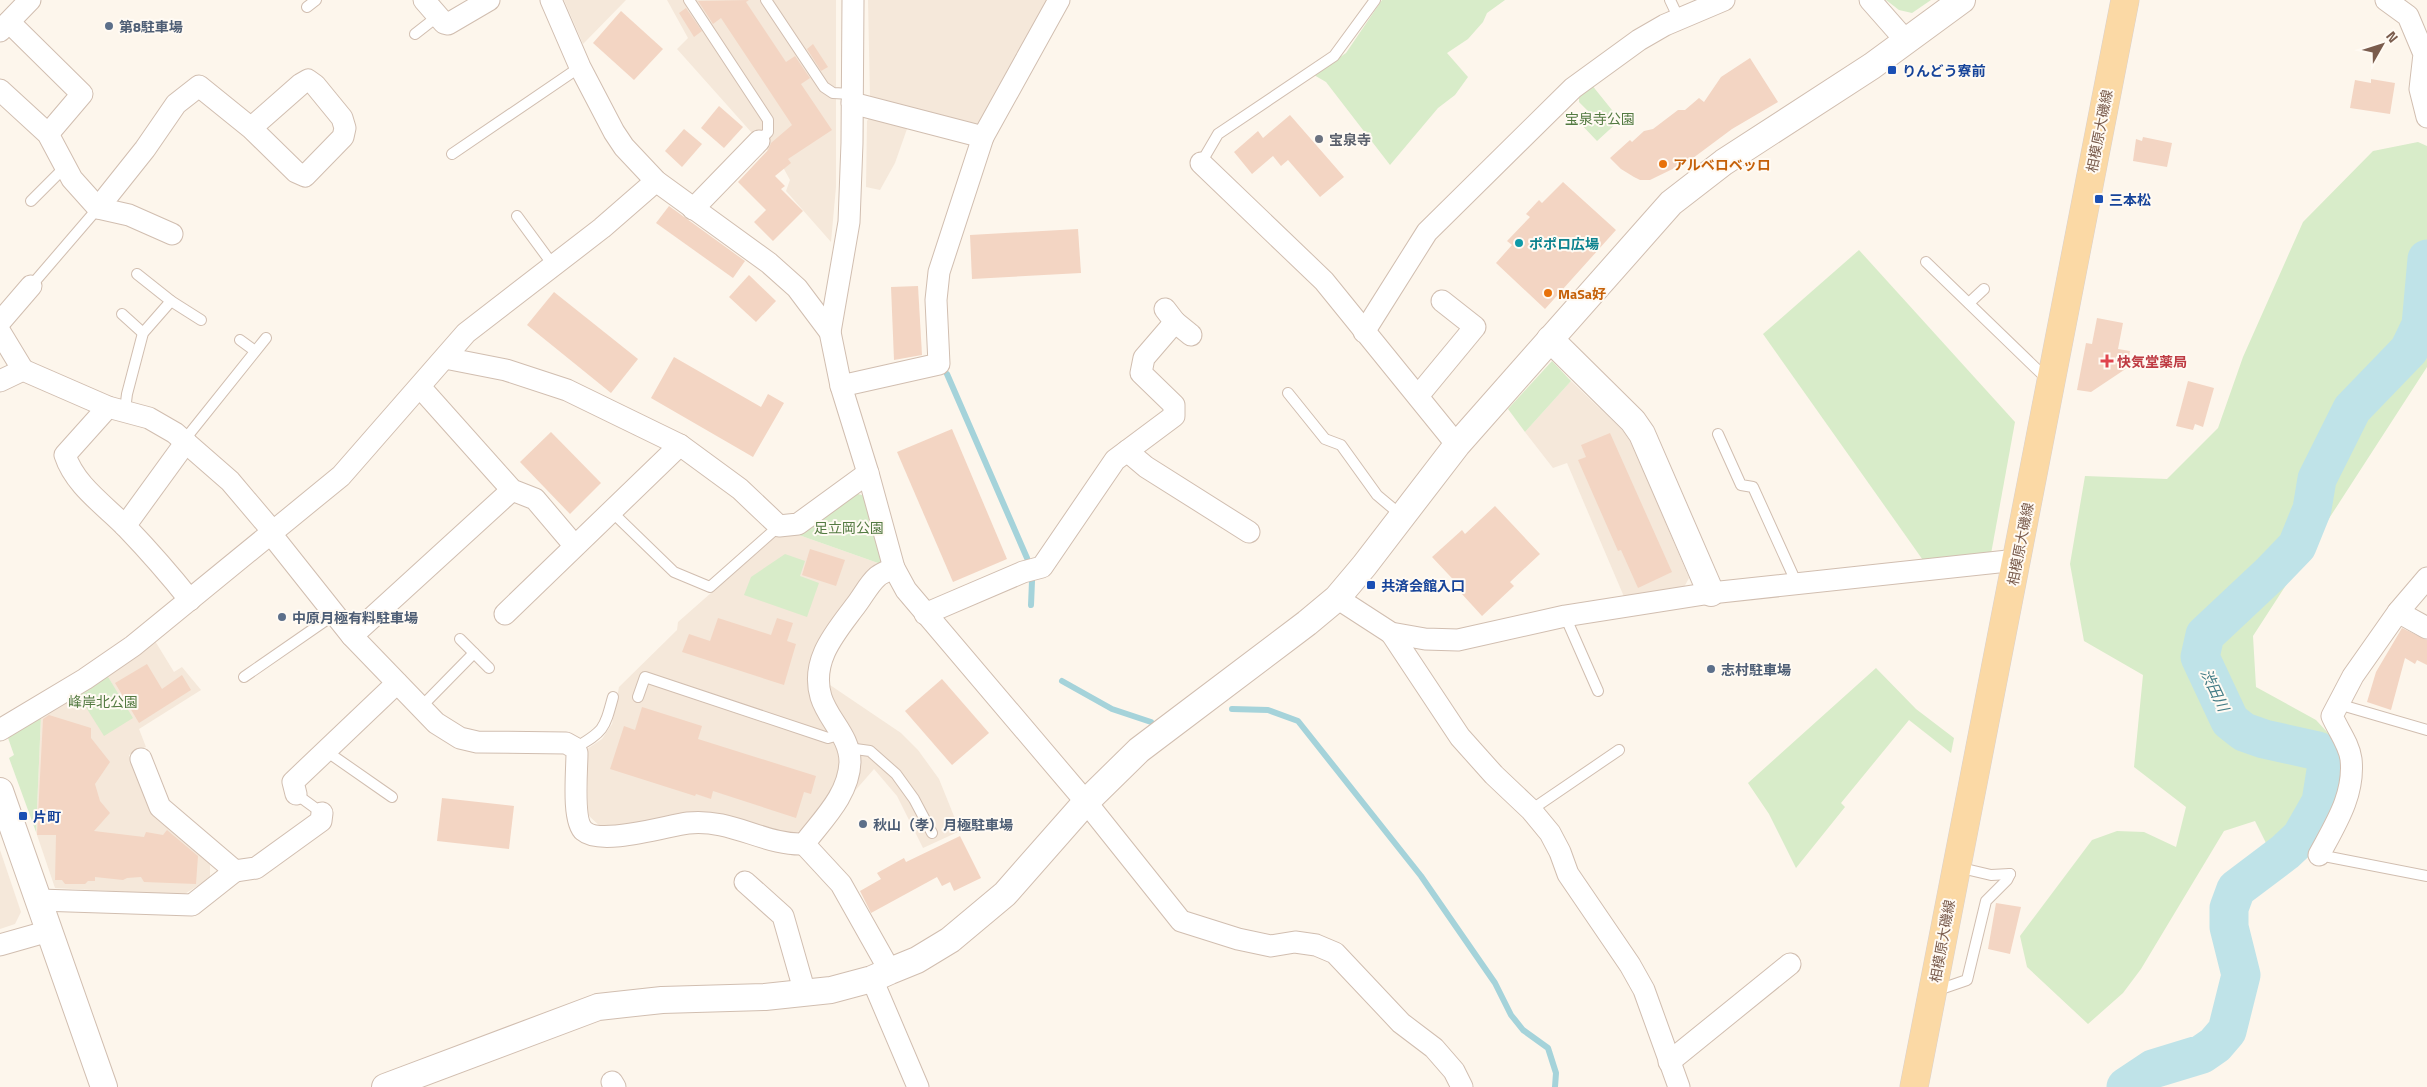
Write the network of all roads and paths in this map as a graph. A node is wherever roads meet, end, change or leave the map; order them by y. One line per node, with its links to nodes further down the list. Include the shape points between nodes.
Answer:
1 (30, 0): 18 (street)
2 (424, 0): 16 (street)
3 (489, 0): 16 (street, via 448,24)
4 (551, 0): 21 (street)
5 (689, 0): 28 (lane, via 768,120 768,132)
6 (766, 0): 23 (lane, via 824,87)
7 (853, 0): 23 (street)
8 (1059, 0): 27 (street)
9 (1375, 0): 30 (lane, via 1334,56 1218,134)
10 (1670, 0): 17 (lane)
11 (1724, 0): 17 (street)
12 (1870, 0): 20 (street)
13 (1962, 0): 20 (street)
14 (2125, 0): 61 (main road, 相模原大磯線)
15 (2386, 0): 24 (street, via 2408,16 2424,54 2420,89)
16 (438, 16): 19 (lane)
17 (1680, 19): 52 (street, via 1639,40 1573,88 1427,232)
18 (4, 27): 26 (street, via 82,94)
19 (415, 34)
20 (1907, 42): 55 (street, via 1724,162 1671,203)
21 (580, 67): 29 (lane); 32 (street, via 624,147)
22 (0, 90): 26 (street)
23 (852, 99): 27 (street); 51 (street, via 849,222)
24 (2427, 117)
25 (251, 128): 25 (street, via 296,172 305,176 342,136 345,128 342,118 315,84 308,80); 34 (street, via 199,86 176,104)
26 (48, 134): 31 (street)
27 (983, 137): 62 (street, via 939,272 936,300 939,364)
28 (759, 141): 35 (street)
29 (452, 154)
30 (1201, 163): 52 (street, via 1324,282)
31 (65, 167): 33 (lane); 34 (street)
32 (656, 181): 35 (street); 39 (street)
33 (31, 201)
34 (98, 208): 37 (street, via 129,215); 41 (lane)
35 (693, 209): 51 (street, via 797,288)
36 (517, 216): 39 (lane)
37 (172, 234)
38 (1926, 262): 45 (lane)
39 (553, 265): 58 (street, via 466,334)
40 (138, 274): 43 (lane)
41 (31, 286): 48 (street)
42 (1984, 290): 45 (lane)
43 (171, 301): 47 (lane); 53 (lane)
44 (1442, 301): 65 (street, via 1475,327)
45 (1969, 303): 61 (lane)
46 (122, 314): 53 (lane)
47 (201, 320)
48 (0, 322)
49 (1177, 322): 71 (street, via 1144,358 1141,373 1174,405 1174,416)
50 (0, 332): 59 (street)
51 (830, 332): 62 (street)
52 (1364, 332): 65 (street)
53 (143, 334): 66 (lane, via 127,394)
54 (266, 338): 57 (lane)
55 (1550, 339): 70 (street); 85 (street, via 1633,421 1642,434)
56 (240, 340): 57 (lane)
57 (255, 351): 68 (lane)
58 (445, 358): 63 (street); 69 (street, via 506,370 567,390)
59 (23, 370): 60 (street); 66 (street)
60 (0, 381)
61 (2050, 383): 81 (main road, 相模原大磯線)
62 (841, 386): 72 (street)
63 (420, 387): 73 (street); 79 (street, via 341,476)
64 (1288, 393): 75 (lane, via 1325,439 1341,445 1377,495)
65 (1418, 396): 70 (street)
66 (117, 409): 68 (street, via 149,418); 76 (street, via 65,456 89,493)
67 (1718, 434): 84 (lane, via 1741,485 1753,487)
68 (186, 442): 76 (street); 79 (street, via 230,481 269,527)
69 (680, 445): 74 (street); 77 (street, via 740,489)
70 (1457, 445): 75 (street)
71 (1127, 451): 78 (street, via 1146,467 1222,506); 91 (street, via 1115,460 1042,567)
72 (868, 473): 77 (street, via 798,524); 82 (street)
73 (512, 490): 80 (street, via 535,499); 95 (street)
74 (611, 511): 77 (lane, via 674,572 710,587); 80 (street)
75 (1403, 516): 86 (street)
76 (125, 526): 87 (street)
77 (779, 526)
78 (1249, 532)
79 (271, 534): 87 (street); 89 (street)
80 (574, 545): 90 (street)
81 (2017, 560): 84 (street); 122 (main road, 相模原大磯線)
82 (894, 568): 91 (street); 108 (street, via 877,577 833,636 821,662 818,678 821,699)
83 (2427, 578): 88 (street)
84 (1796, 584): 85 (street)
85 (1711, 593): 92 (street)
86 (1337, 598): 94 (street); 116 (street, via 1139,750)
87 (190, 600): 106 (street, via 85,679)
88 (2398, 612): 93 (street); 104 (street, via 2353,676)
89 (334, 614): 95 (street); 99 (lane)
90 (505, 614)
91 (924, 614): 116 (street)
92 (1566, 616): 94 (street, via 1458,640); 101 (lane)
93 (2427, 628)
94 (1390, 633): 117 (street, via 1460,737)
95 (352, 636): 100 (street)
96 (460, 639): 97 (lane)
97 (474, 653): 98 (lane); 105 (lane)
98 (489, 668)
99 (244, 677)
100 (397, 684): 105 (street); 111 (street)
101 (1598, 691)
102 (613, 697): 109 (lane, via 605,727)
103 (638, 697): 108 (lane, via 645,677)
104 (2338, 704): 107 (lane); 121 (street, via 2332,716 2351,759 2351,780 2346,806)
105 (420, 708): 109 (street, via 436,724 460,738 477,742 566,743)
106 (0, 730)
107 (2427, 730)
108 (845, 741): 119 (lane, via 870,751 896,774); 120 (street, via 850,761 847,780 839,798)
109 (575, 748): 120 (street, via 578,820 584,831 596,838 688,823 712,823 742,829 788,845)
110 (1619, 750): 117 (lane)
111 (326, 751): 114 (street, via 294,782); 115 (lane)
112 (141, 759): 123 (street, via 160,807)
113 (0, 791): 126 (street)
114 (296, 794): 118 (lane)
115 (392, 797)
116 (1086, 802): 130 (street, via 990,909 933,951); 137 (street, via 1181,921 1238,939 1272,946 1295,942 1316,945 1335,953 1401,1023 1434,1048)
117 (1532, 810): 133 (street, via 1550,833 1568,874 1644,990)
118 (322, 813): 123 (street, via 321,821 256,868)
119 (932, 833)
120 (804, 844): 130 (street, via 841,884)
121 (2319, 855): 124 (lane)
122 (1956, 867): 131 (main road, 相模原大磯線); 131 (lane, via 1991,875 2010,874 1986,901 1967,980)
123 (235, 871): 126 (street, via 192,904)
124 (2427, 876)
125 (756, 886): 132 (street, via 783,916)
126 (39, 900): 127 (street)
127 (49, 931): 128 (street); 134 (street)
128 (0, 944)
129 (1790, 964): 133 (street)
130 (881, 975): 132 (street, via 831,990); 136 (street)
131 (1933, 991): 139 (main road, 相模原大磯線)
132 (805, 993): 135 (street, via 662,1000 598,1007)
133 (1669, 1062): 138 (street)
134 (104, 1087)
135 (386, 1087)
136 (918, 1087)
137 (1462, 1087)
138 (1679, 1087)
139 (1914, 1087)

